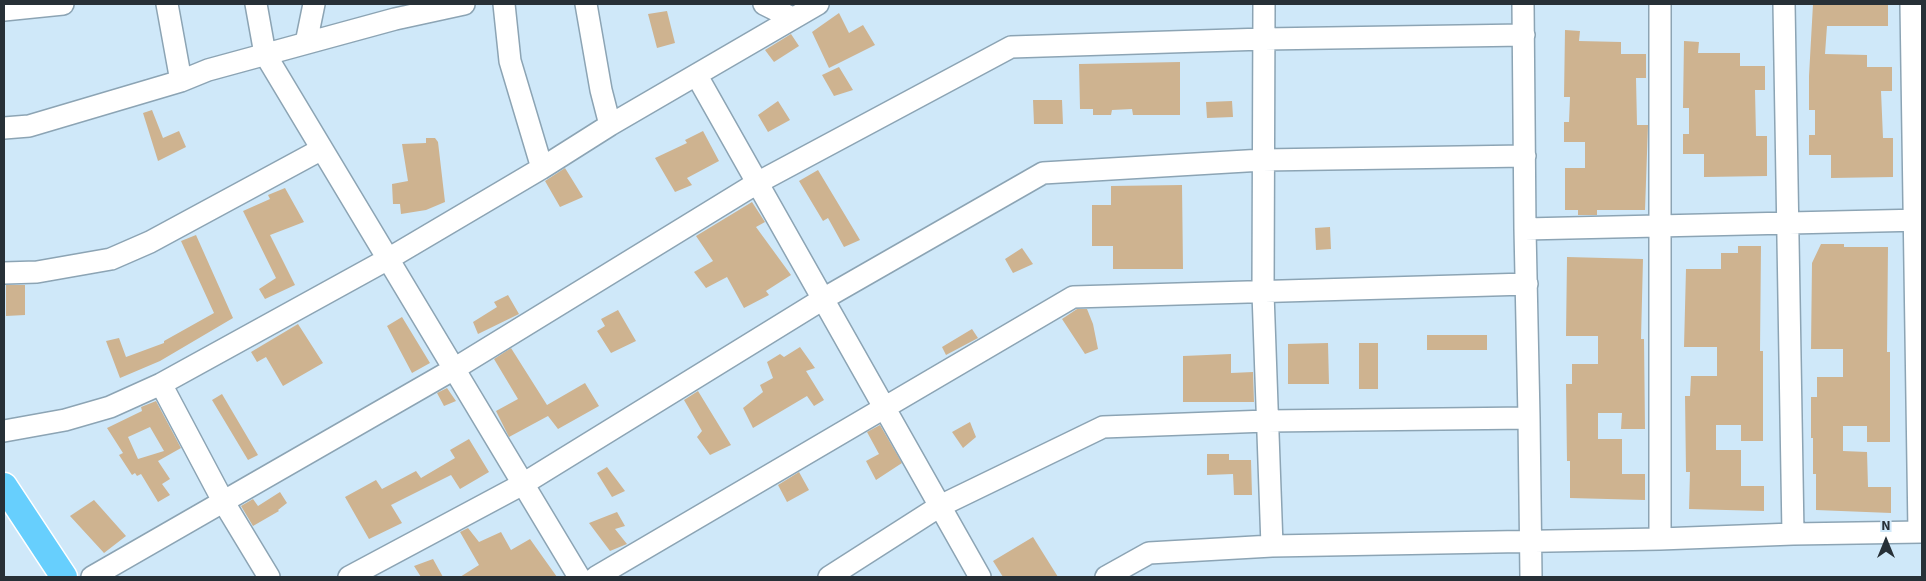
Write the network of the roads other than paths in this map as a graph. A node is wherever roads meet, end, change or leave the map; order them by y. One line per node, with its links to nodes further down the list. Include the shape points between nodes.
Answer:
1 (63, 4): 14 (street)
2 (167, 4): 24 (street)
3 (256, 4): 22 (street)
4 (314, 4): 21 (street)
5 (464, 4): 16 (street)
6 (504, 4): 30 (street, via 510,61)
7 (586, 4): 25 (street)
8 (764, 4): 18 (street)
9 (1264, 4): 20 (street)
10 (1523, 4): 19 (street)
11 (1660, 4): 34 (street)
12 (1784, 4): 33 (street)
13 (1911, 4): 32 (street)
14 (40, 5): 17 (street)
15 (813, 5): 18 (street)
16 (437, 7): 21 (street)
17 (4, 10)
18 (792, 18): 23 (street)
19 (1524, 35): 20 (street); 28 (street)
20 (1264, 40): 29 (street); 31 (street, via 1011,47)
21 (306, 42): 22 (street)
22 (265, 54): 24 (street, via 208,70); 27 (street)
23 (697, 76): 25 (street); 31 (street)
24 (181, 82): 26 (street, via 29,126)
25 (610, 125): 30 (street)
26 (4, 128)
27 (322, 149): 36 (street); 37 (street, via 150,242 111,259 37,272)
28 (1525, 156): 29 (street); 35 (street)
29 (1263, 160): 39 (street); 40 (street, via 1043,172)
30 (542, 168): 36 (street)
31 (757, 183): 40 (street); 41 (street)
32 (1918, 220): 33 (street); 51 (street)
33 (1788, 223): 34 (street); 52 (street)
34 (1660, 226): 35 (street); 53 (street)
35 (1525, 229): 38 (street)
36 (388, 259): 41 (street); 42 (street)
37 (4, 273)
38 (1527, 284): 39 (street); 44 (street)
39 (1263, 293): 43 (street, via 1074,298); 45 (street)
40 (823, 299): 43 (street); 47 (street)
41 (454, 369): 47 (street); 49 (street)
42 (161, 384): 46 (street, via 110,407); 49 (street)
43 (885, 409): 50 (street); 61 (street)
44 (1529, 418): 45 (street); 54 (street)
45 (1267, 421): 50 (street, via 1103,428); 55 (street)
46 (4, 432)
47 (523, 484): 59 (street); 60 (street)
48 (4, 486): 56 (main road)
49 (223, 501): 57 (street); 58 (street)
50 (940, 506): 62 (street); 63 (street)
51 (1920, 532): 52 (street)
52 (1793, 534): 53 (street)
53 (1660, 539): 54 (street)
54 (1531, 542): 55 (street); 65 (street)
55 (1272, 546): 64 (street, via 1149,553)
56 (64, 577)
57 (92, 577)
58 (269, 577)
59 (349, 577)
60 (579, 577)
61 (596, 577)
62 (830, 577)
63 (980, 577)
64 (1106, 577)
65 (1531, 577)

